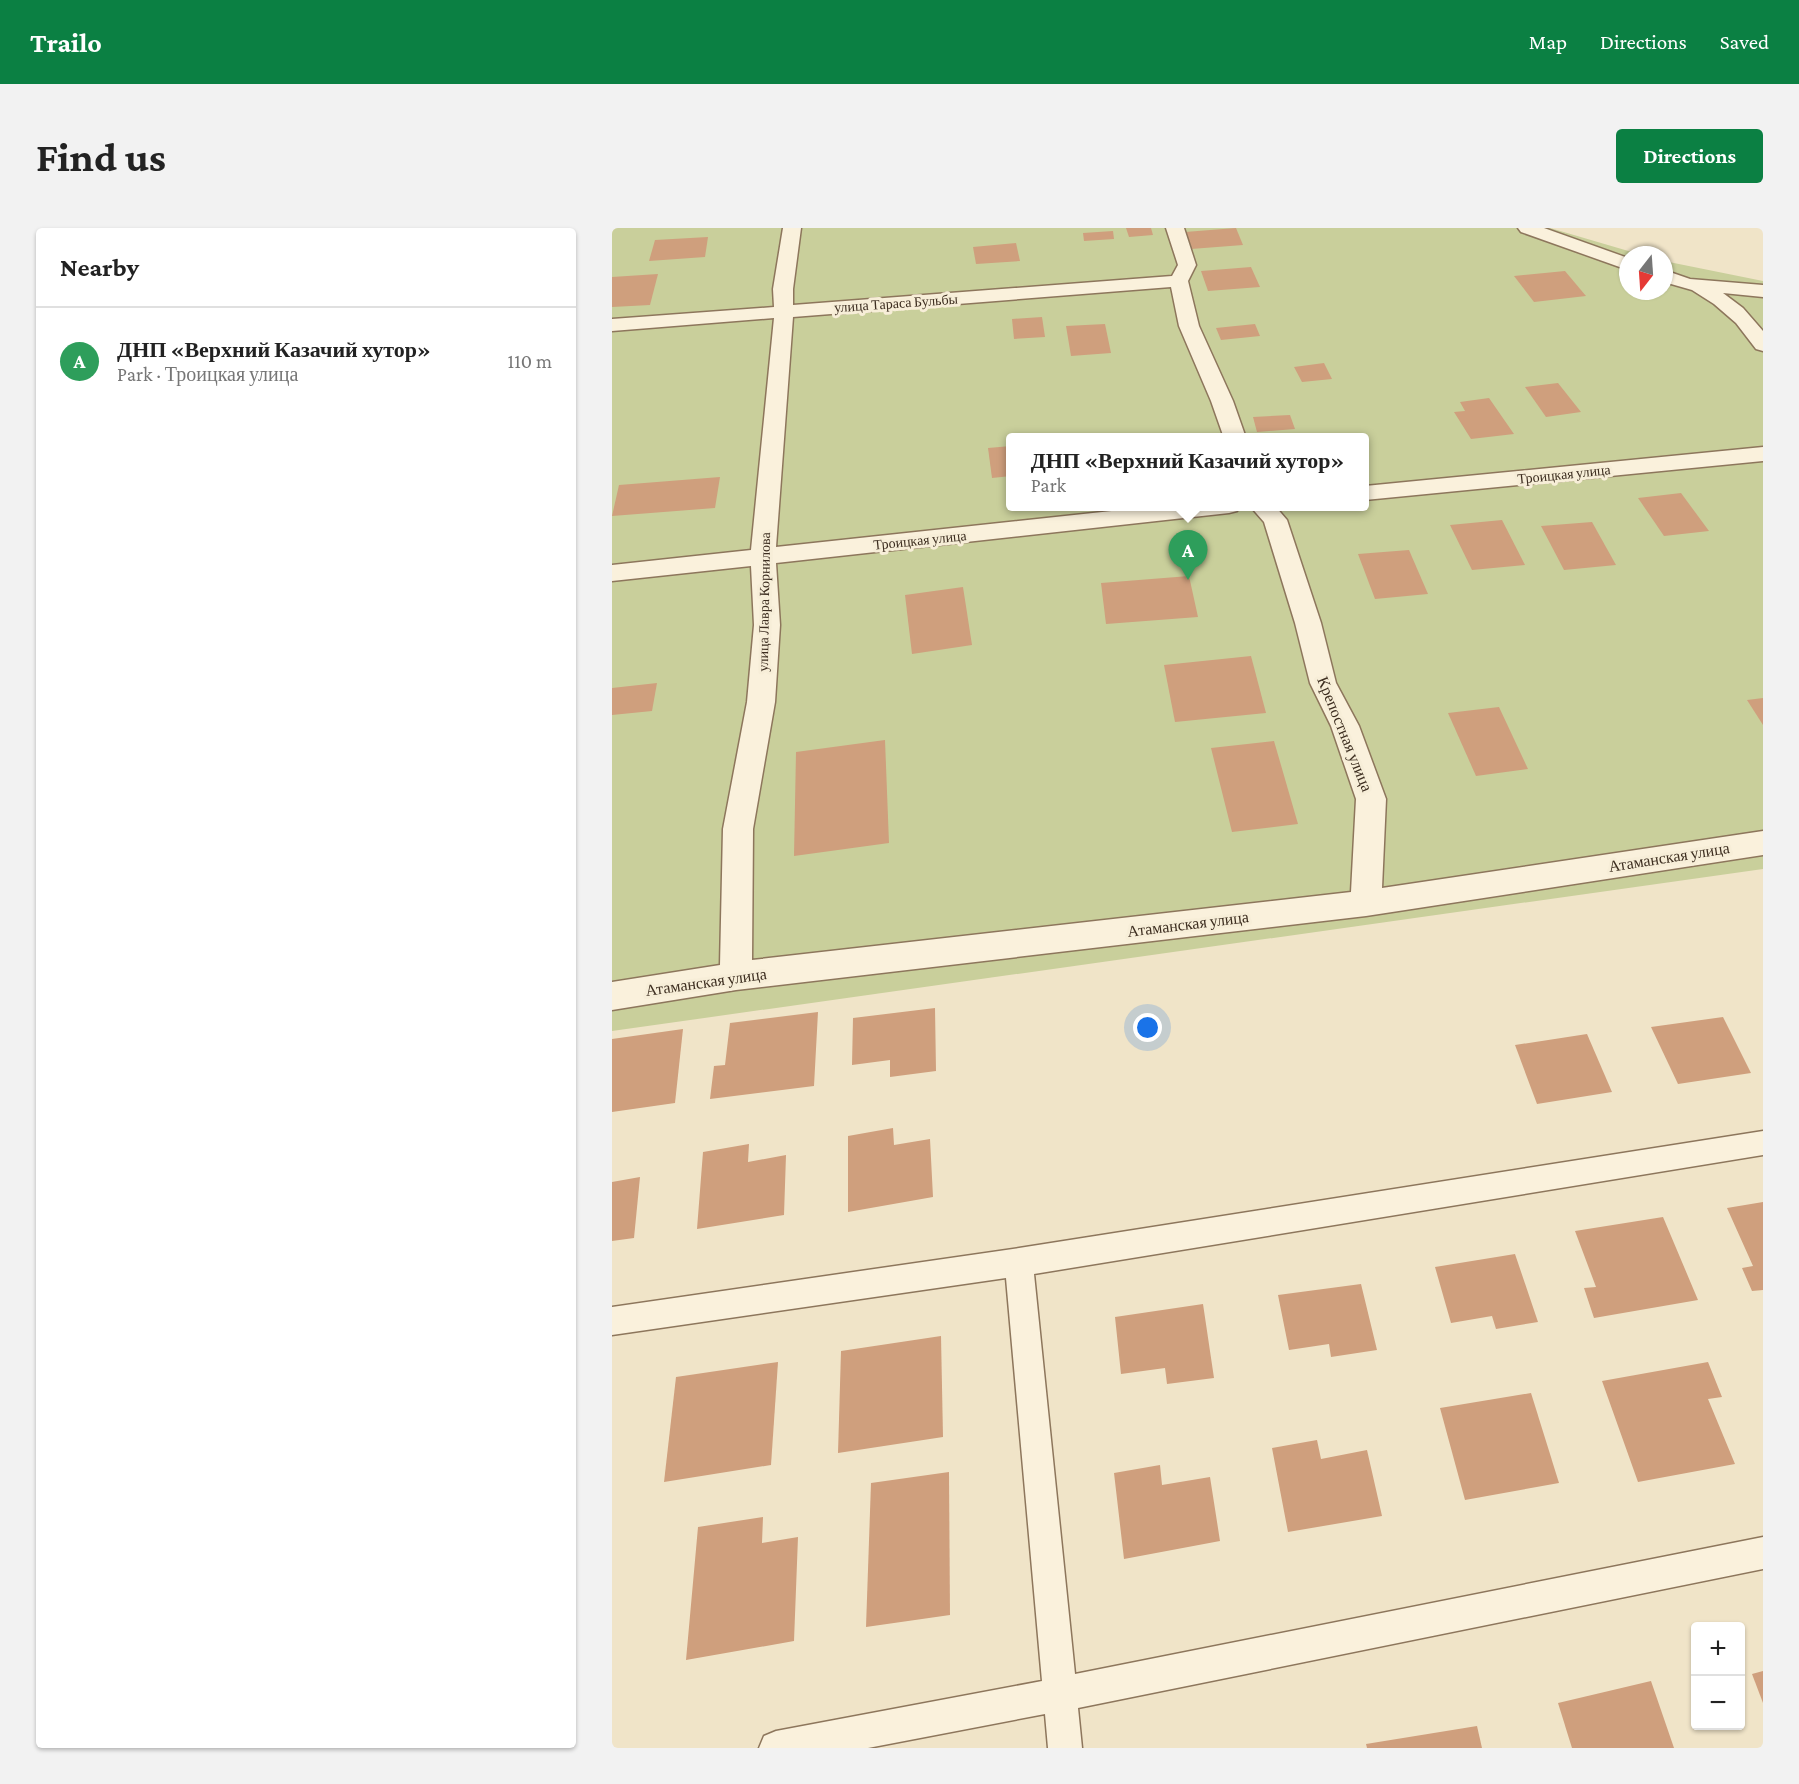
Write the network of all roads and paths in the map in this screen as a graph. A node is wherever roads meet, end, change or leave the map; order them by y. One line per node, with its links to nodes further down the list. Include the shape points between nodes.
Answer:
1 (792, 228): 9 (street, улица Лавра Корнилова, via 783,289)
2 (1175, 228): 6 (street, via 1186,266)
3 (1527, 228): 4 (street)
4 (1619, 261)
5 (1673, 279): 7 (street)
6 (1179, 281): 9 (street, улица Тараса Бульбы); 12 (street, via 1189,326)
7 (1688, 284): 8 (street); 11 (street, via 1717,296 1739,312)
8 (1763, 291)
9 (784, 312): 10 (street, улица Тараса Бульбы); 17 (street, улица Лавра Корнилова)
10 (612, 326)
11 (1763, 345)
12 (1232, 433)
13 (1763, 454): 14 (street, Троицкая улица)
14 (1369, 493)
15 (1192, 511): 17 (street, Троицкая улица)
16 (1265, 511): 20 (street, Крепостная улица, via 1275,520 1323,683 1345,726 1371,799)
17 (763, 557): 18 (street, Троицкая улица); 21 (street, улица Лавра Корнилова, via 767,625 761,702 738,829)
18 (612, 573)
19 (1763, 843): 20 (street, Атаманская улица)
20 (1366, 903): 21 (street, Атаманская улица)
21 (736, 976): 22 (street, Атаманская улица)
22 (612, 996)
23 (1763, 1143): 24 (lane)
24 (1019, 1262): 25 (lane); 27 (lane)
25 (612, 1321)
26 (1763, 1553): 27 (lane)
27 (1061, 1694): 28 (lane); 29 (lane)
28 (776, 1748)
29 (1065, 1748)

